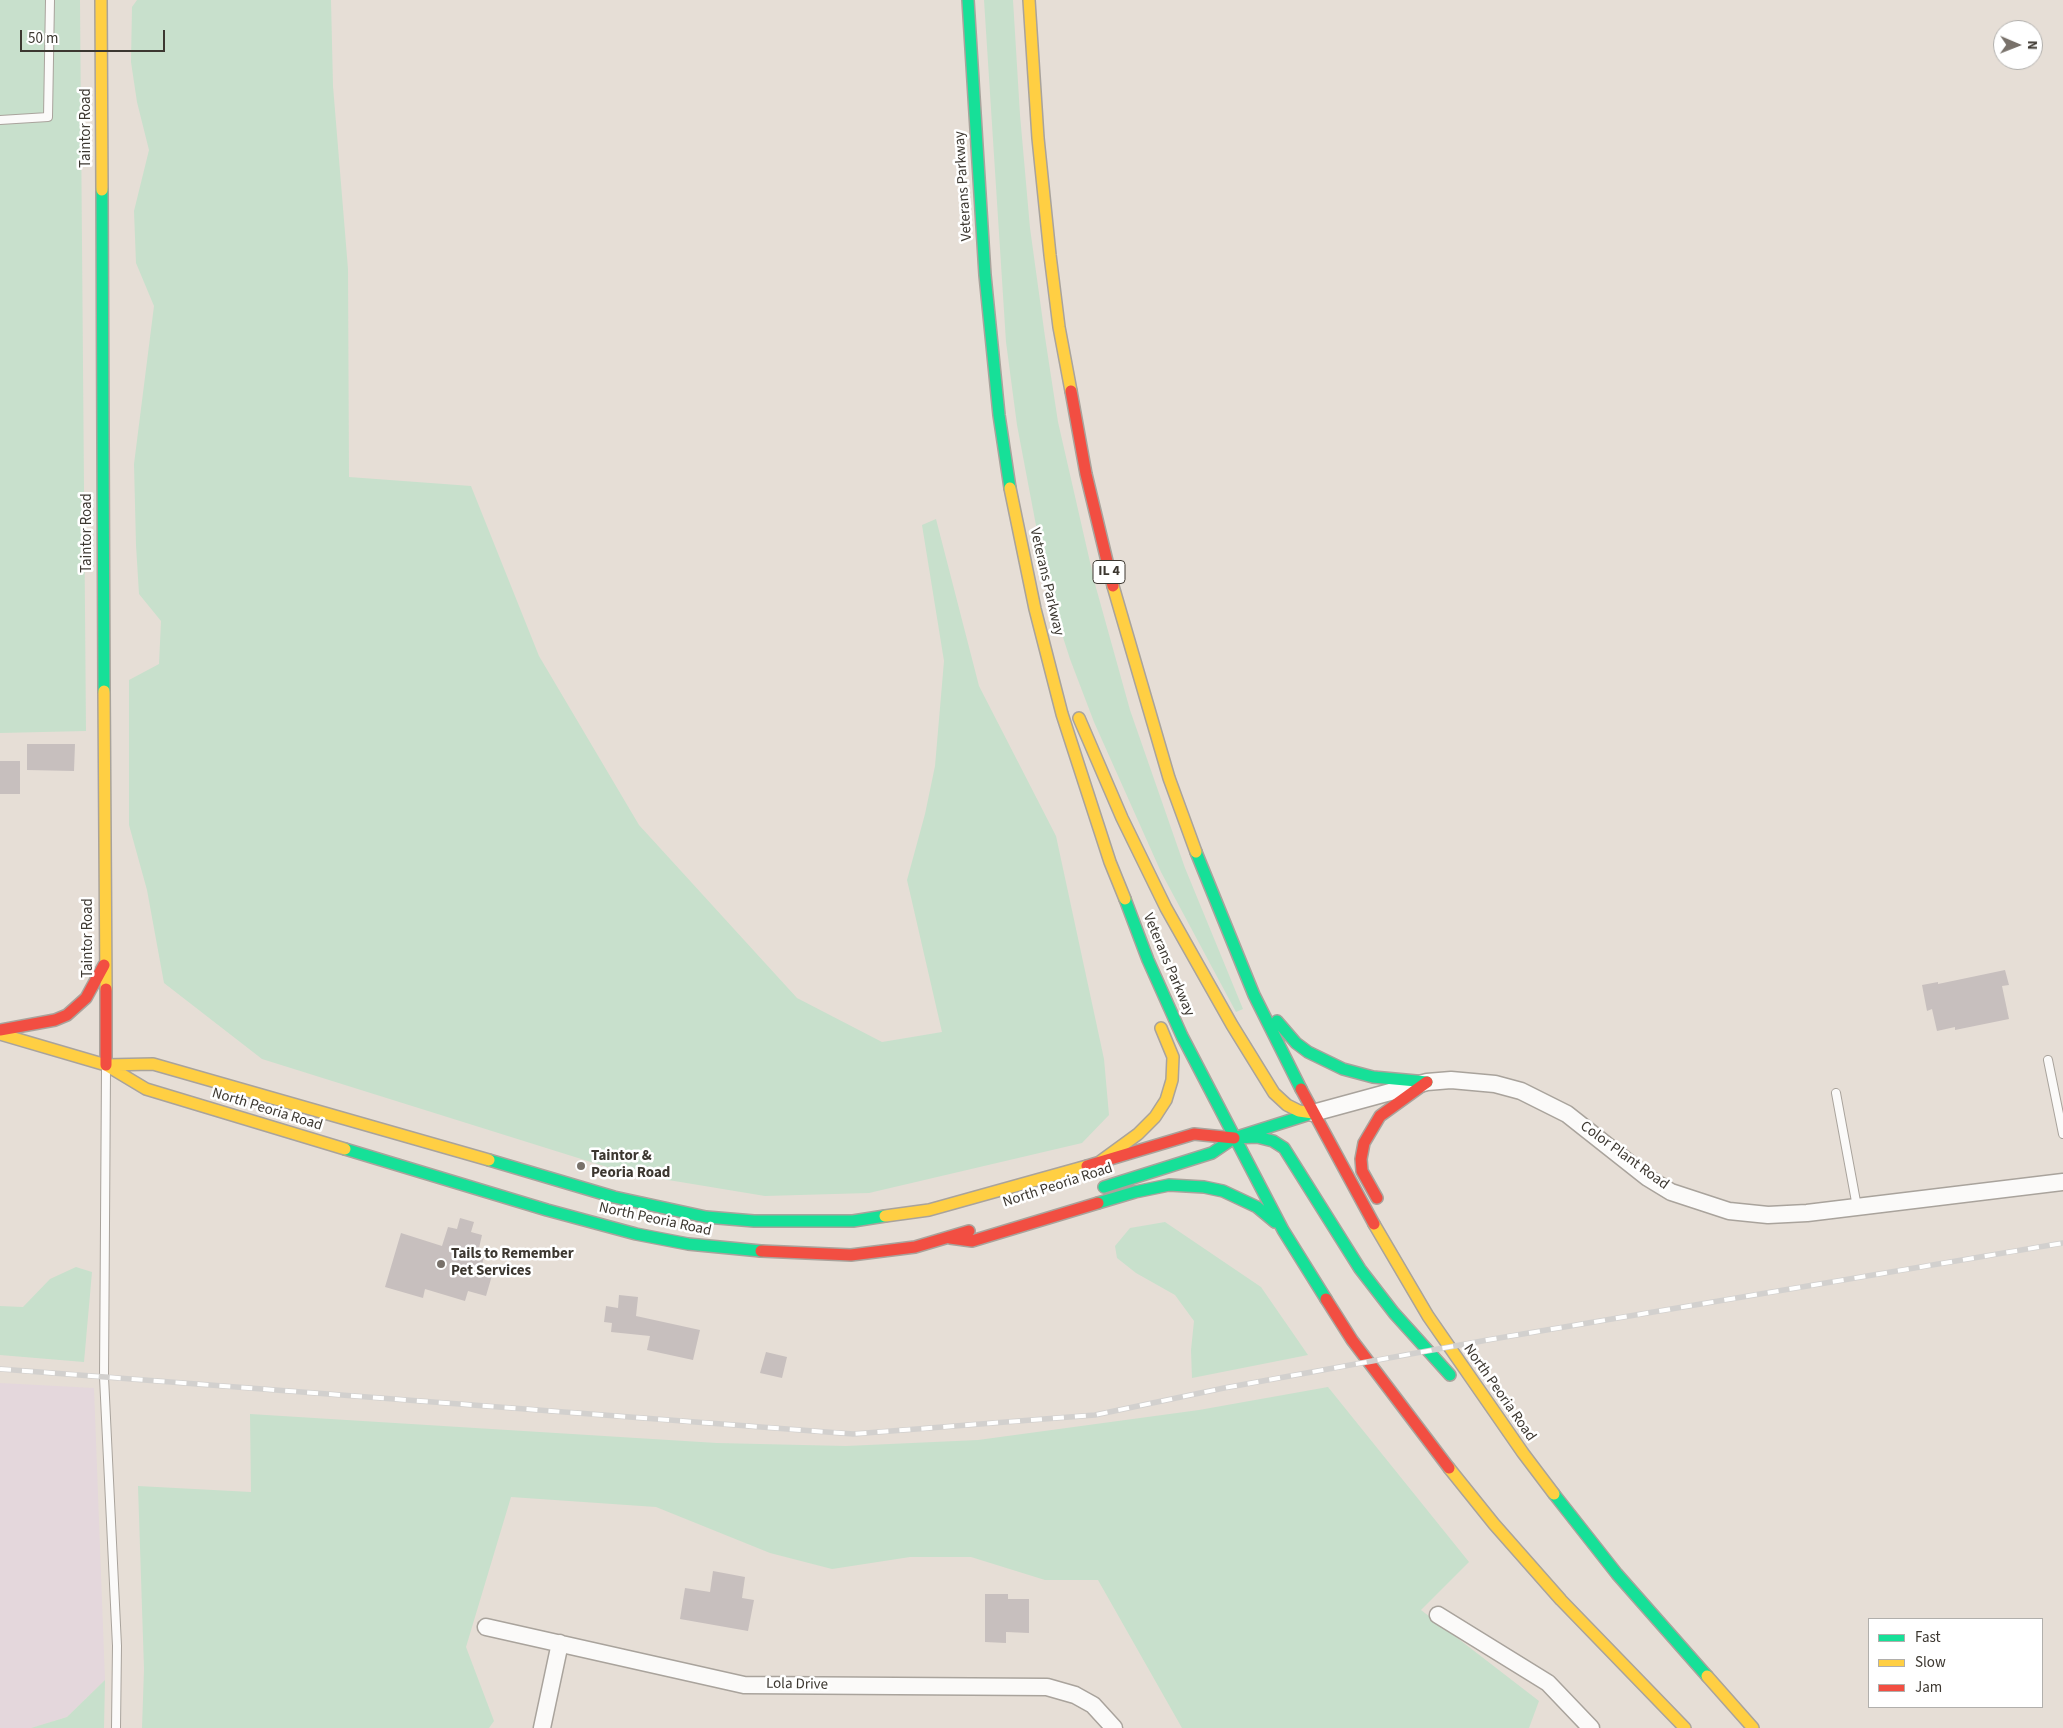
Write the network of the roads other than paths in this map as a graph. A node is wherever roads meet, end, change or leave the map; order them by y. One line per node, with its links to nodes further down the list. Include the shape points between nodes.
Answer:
1 (50, 0): 5 (lane, via 48,117)
2 (102, 0): 9 (main road, Taintor Road)
3 (968, 0): 6 (main road, Veterans Parkway, via 985,275 999,415 1010,487)
4 (1029, 0): 10 (main road, IL 4, via 1038,138 1057,309 1086,474 1105,559 1169,778)
5 (0, 120)
6 (1045, 649): 7 (main road, Veterans Parkway); 18 (main road, via 1122,818 1192,956 1274,1092 1287,1105 1299,1111)
7 (1079, 771): 8 (main road); 20 (main road, Veterans Parkway, via 1148,960)
8 (1088, 829)
9 (104, 965): 12 (main road, via 86,998 67,1015); 15 (main road, Taintor Road)
10 (1254, 995): 16 (main road, via 1296,1043 1330,1064 1373,1077); 18 (main road, IL 4)
11 (1156, 1017): 21 (main road, via 1173,1057 1172,1080 1166,1100 1138,1134)
12 (0, 1030)
13 (0, 1034): 15 (main road, North Peoria Road)
14 (2048, 1060): 19 (lane)
15 (106, 1066): 21 (main road, North Peoria Road, via 153,1064 614,1197 706,1216 754,1221 853,1221 929,1210); 28 (main road, North Peoria Road, via 146,1089 636,1234 688,1244 778,1253 851,1255 914,1247); 38 (lane, via 104,1377 117,1646)
16 (1427, 1082): 18 (street, Color Plant Road); 24 (street, Color Plant Road, via 1451,1080 1495,1084 1537,1098 1567,1114 1648,1178 1671,1192 1729,1211 1768,1215); 25 (main road, via 1380,1116 1364,1143 1362,1171)
17 (1836, 1093): 24 (lane)
18 (1313, 1112): 20 (main road, North Peoria Road); 30 (main road, North Peoria Road)
19 (2063, 1134)
20 (1234, 1138): 21 (main road, North Peoria Road, via 1194,1134); 23 (main road, North Peoria Road, via 1212,1153); 27 (main road); 31 (main road, via 1257,1137 1284,1148 1360,1269 1394,1313)
21 (1101, 1160)
22 (2063, 1182): 24 (street, Color Plant Road)
23 (1092, 1191)
24 (1857, 1207)
25 (1385, 1212)
26 (1004, 1219): 28 (main road, North Peoria Road)
27 (1284, 1230): 28 (main road, via 1257,1207 1223,1191 1169,1185 1135,1192 972,1241); 41 (main road, via 1352,1340 1494,1524 1561,1600)
28 (950, 1238)
29 (1412, 1260): 30 (main road)
30 (1411, 1289): 33 (main road, North Peoria Road)
31 (1457, 1382)
32 (1470, 1396): 33 (main road)
33 (1523, 1453): 42 (main road, North Peoria Road, via 1617,1574)
34 (1438, 1615): 40 (street, via 1548,1684)
35 (486, 1626): 36 (street, Lola Drive)
36 (560, 1643): 37 (street, Lola Drive, via 744,1684 1046,1687 1075,1695 1093,1705); 39 (street)
37 (1110, 1722)
38 (116, 1728)
39 (542, 1728)
40 (1591, 1728)
41 (1685, 1728)
42 (1753, 1728)

